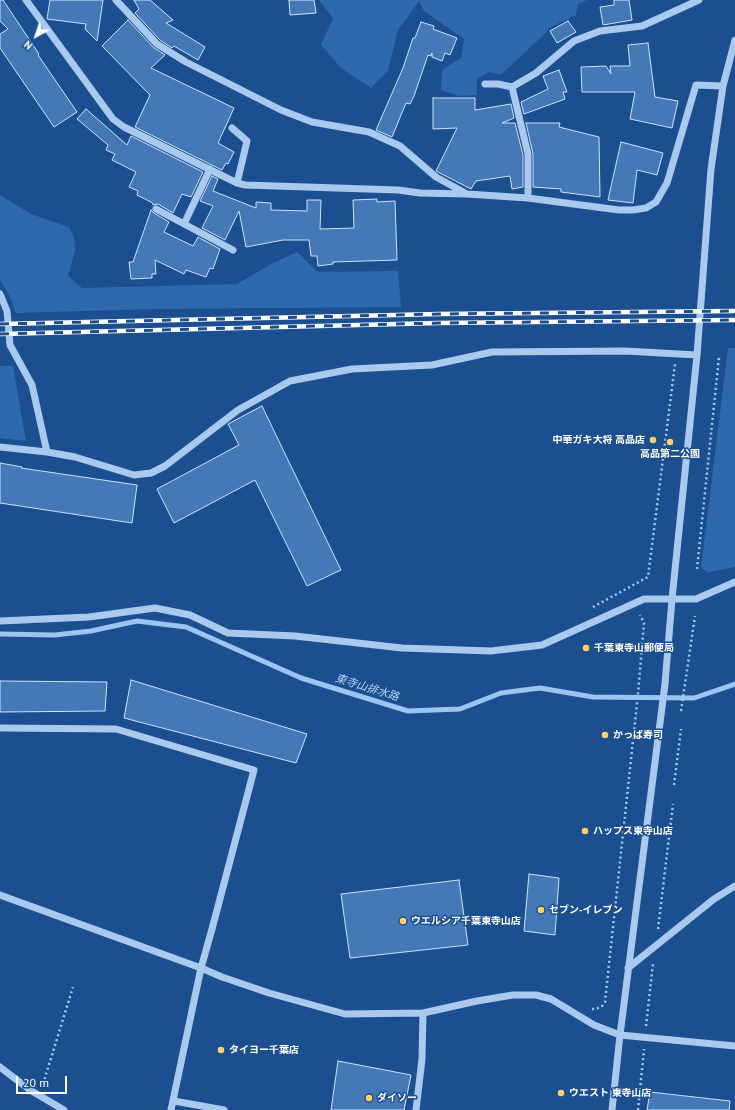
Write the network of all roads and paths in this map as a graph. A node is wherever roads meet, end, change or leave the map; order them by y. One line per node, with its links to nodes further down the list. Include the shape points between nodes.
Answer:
1 (26, 0): 9 (street, via 113,118 124,127)
2 (116, 0): 11 (street, via 157,44 186,62 281,110 312,122 369,132 400,146 436,177)
3 (699, 0): 7 (street, via 642,26 600,31 574,41 536,73)
4 (735, 40): 6 (street)
5 (486, 84): 7 (street)
6 (723, 86): 12 (street, via 696,85 667,183 656,202 646,208 619,210); 18 (street, via 711,169)
7 (512, 87): 12 (street, via 528,154)
8 (232, 128): 10 (street, via 247,141)
9 (210, 169): 10 (street); 14 (street)
10 (237, 183): 11 (street)
11 (467, 194): 12 (street)
12 (528, 198)
13 (156, 209): 14 (street)
14 (184, 224): 15 (street)
15 (233, 250)
16 (0, 294): 21 (street, via 8,310 10,345 32,385)
17 (676, 354): 18 (street); 21 (street, via 625,351 492,352 432,365 352,369 290,381 238,410 166,466 151,473 134,475 74,457); 25 (path, via 648,577)
18 (697, 355): 24 (street)
19 (719, 357): 22 (path)
20 (0, 447): 21 (street)
21 (47, 452)
22 (697, 569)
23 (735, 582): 24 (street, via 696,599)
24 (672, 598): 28 (street, via 644,599 542,645 491,651 402,648 295,636 228,633 190,615 155,608 88,617); 38 (street, via 665,684)
25 (589, 609)
26 (640, 615): 40 (path, via 644,623 638,694 604,1002 602,1006)
27 (695, 616): 29 (path)
28 (0, 621)
29 (681, 711)
30 (0, 728): 37 (street, via 116,729 254,770)
31 (681, 729): 32 (path)
32 (674, 785)
33 (673, 804): 36 (path)
34 (735, 886): 36 (street, via 714,899)
35 (0, 895): 37 (street)
36 (656, 946): 38 (street); 43 (path)
37 (201, 968): 41 (street, via 269,993 345,1014); 47 (street)
38 (628, 968): 42 (street)
39 (73, 987): 46 (path)
40 (590, 1009)
41 (423, 1013): 42 (street, via 478,1000 536,995 551,999 594,1025); 51 (street, via 422,1059)
42 (620, 1035): 43 (street); 52 (street)
43 (644, 1037): 44 (street); 53 (path)
44 (735, 1046)
45 (0, 1067): 46 (street)
46 (39, 1096): 48 (street)
47 (174, 1101): 49 (street); 50 (street)
48 (64, 1110)
49 (171, 1110)
50 (224, 1110)
51 (416, 1110)
52 (612, 1110)
53 (638, 1110)

